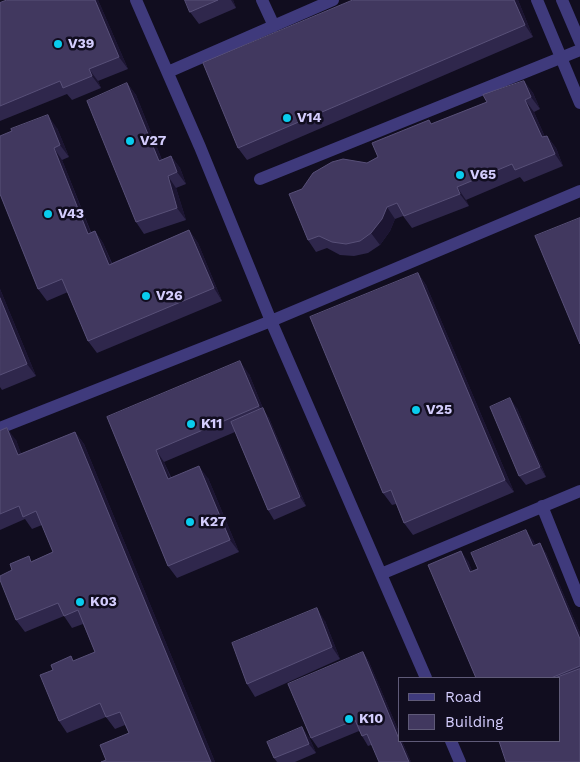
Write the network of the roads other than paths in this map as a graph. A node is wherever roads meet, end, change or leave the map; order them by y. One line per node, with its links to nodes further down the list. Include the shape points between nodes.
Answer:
1 (136, 0): 10 (lane)
2 (262, 0): 6 (lane)
3 (333, 0): 6 (lane)
4 (537, 0): 9 (lane)
5 (562, 0): 7 (lane)
6 (274, 26): 10 (lane)
7 (580, 42)
8 (580, 50): 9 (lane)
9 (561, 57): 11 (lane); 12 (lane)
10 (168, 72): 14 (lane)
11 (580, 103)
12 (260, 179)
13 (580, 191): 14 (lane)
14 (271, 321): 15 (lane); 18 (lane)
15 (0, 428)
16 (580, 491): 17 (lane)
17 (542, 506): 18 (lane); 19 (lane)
18 (381, 574): 20 (lane)
19 (580, 601)
20 (426, 677)
21 (451, 742): 22 (lane)
22 (460, 762)

